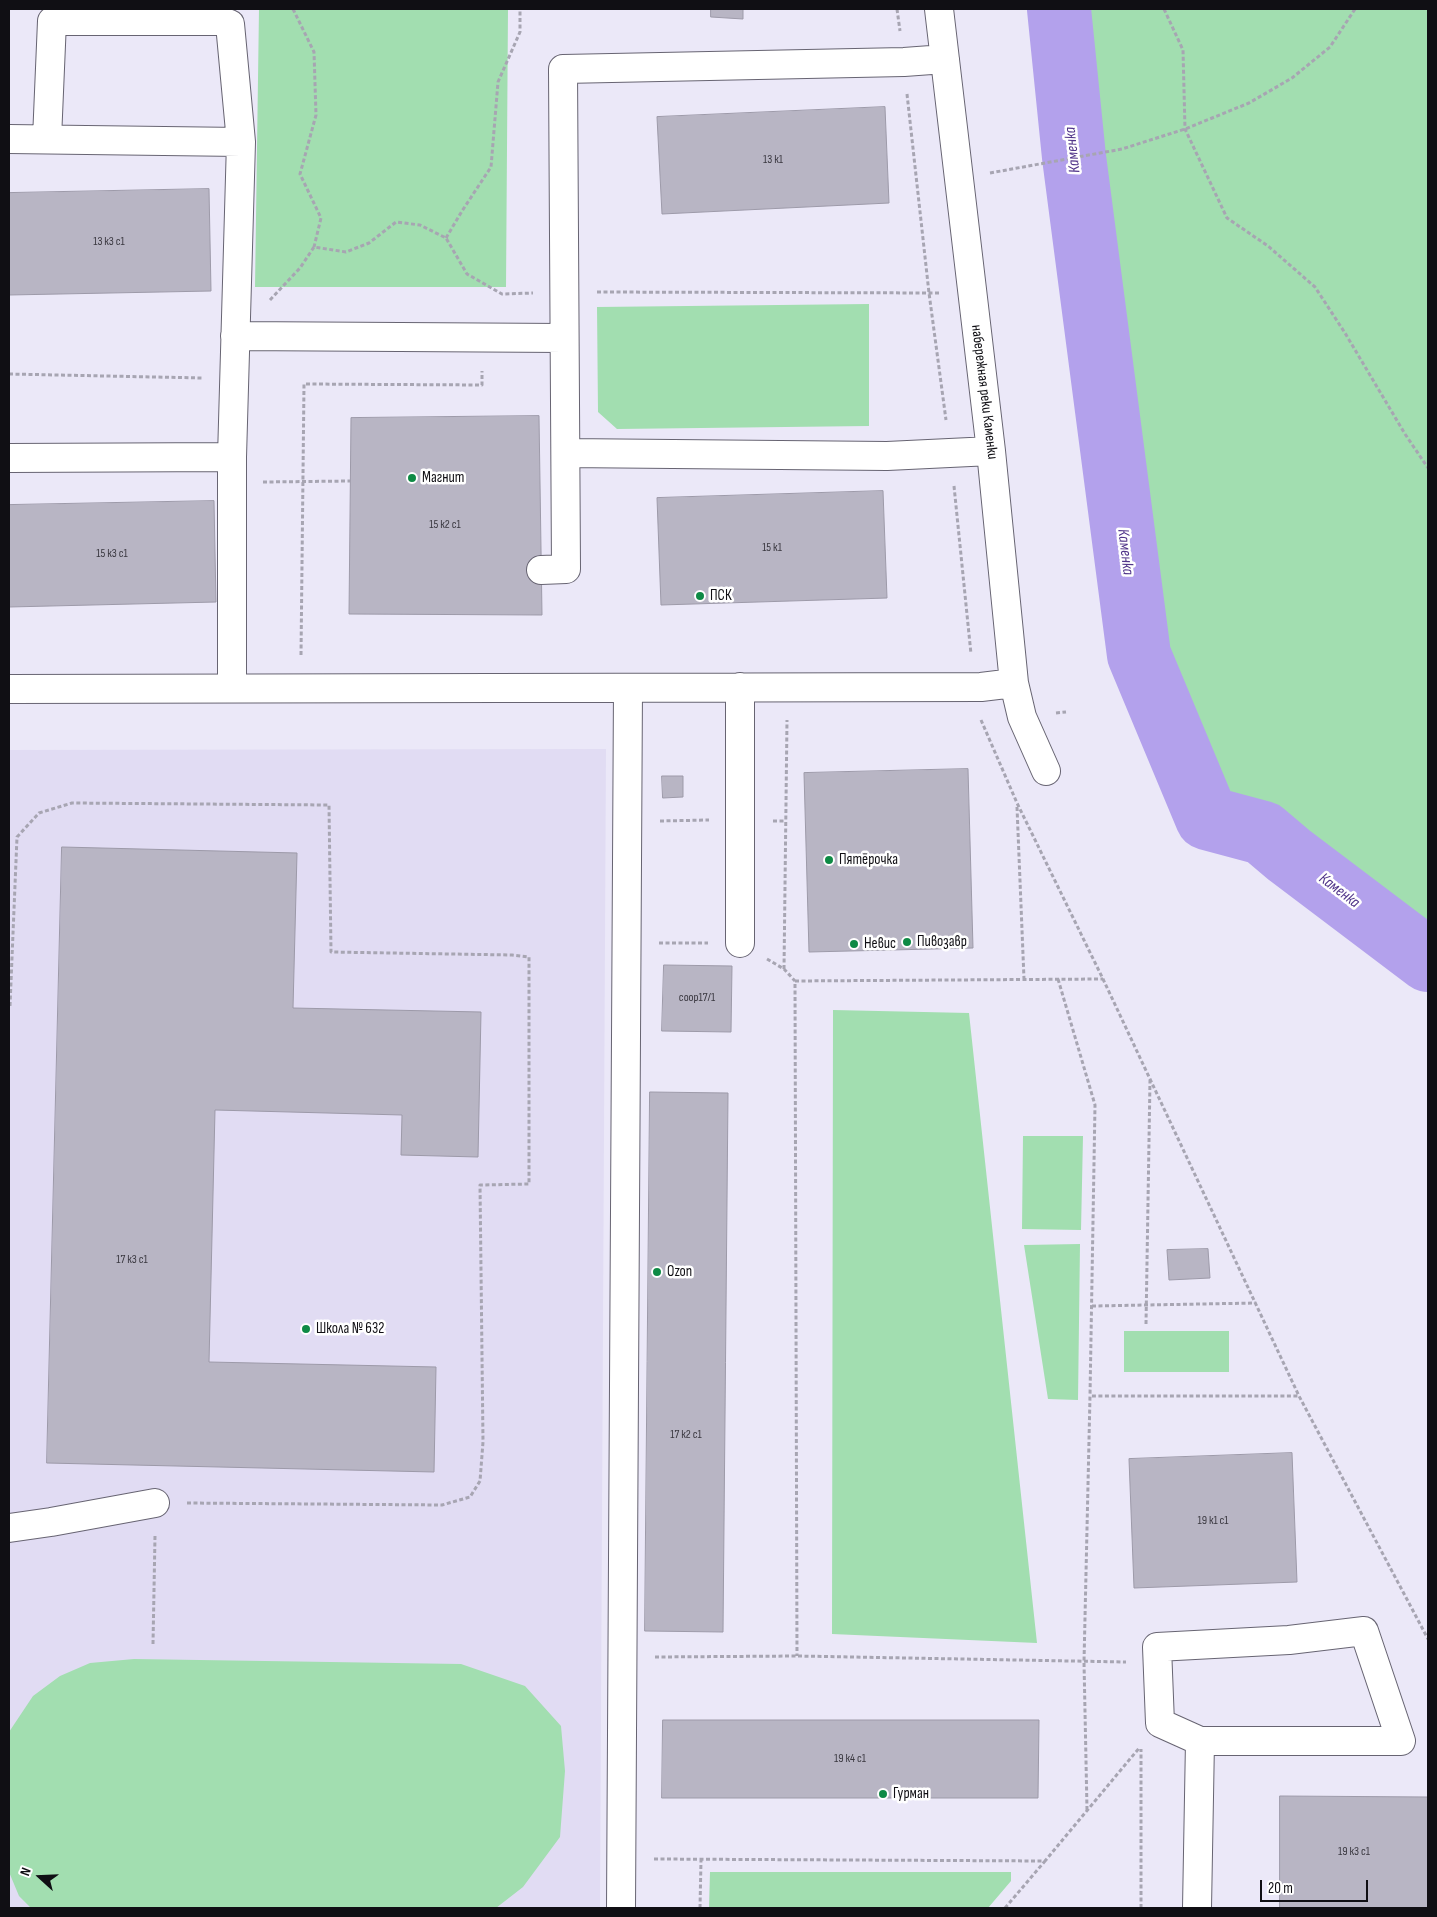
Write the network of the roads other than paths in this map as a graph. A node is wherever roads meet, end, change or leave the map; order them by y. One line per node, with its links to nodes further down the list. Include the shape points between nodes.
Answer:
1 (939, 9): 2 (street, набережная реки Каменки)
2 (945, 59): 7 (street, via 563,69); 8 (street, набережная реки Каменки)
3 (9, 139): 4 (street)
4 (47, 140): 5 (street); 5 (street, via 52,21 222,21 230,24)
5 (241, 142): 6 (street)
6 (235, 336): 7 (street); 11 (street)
7 (564, 338): 9 (street)
8 (991, 451): 9 (street, via 887,456); 13 (street, набережная реки Каменки)
9 (566, 452): 12 (street, via 566,570)
10 (9, 458): 11 (street)
11 (232, 470): 16 (street)
12 (541, 570)
13 (1014, 683): 14 (street, via 981,687); 18 (street, набережная реки Каменки, via 1022,717)
14 (740, 687): 17 (street); 19 (street)
15 (9, 688): 16 (street)
16 (232, 688): 17 (street)
17 (628, 688): 23 (street)
18 (1046, 771)
19 (740, 942)
20 (155, 1503): 21 (street)
21 (9, 1528)
22 (1200, 1741): 22 (street, via 1160,1723 1157,1647 1289,1640 1364,1631 1401,1741); 24 (street)
23 (621, 1908)
24 (1197, 1908)

